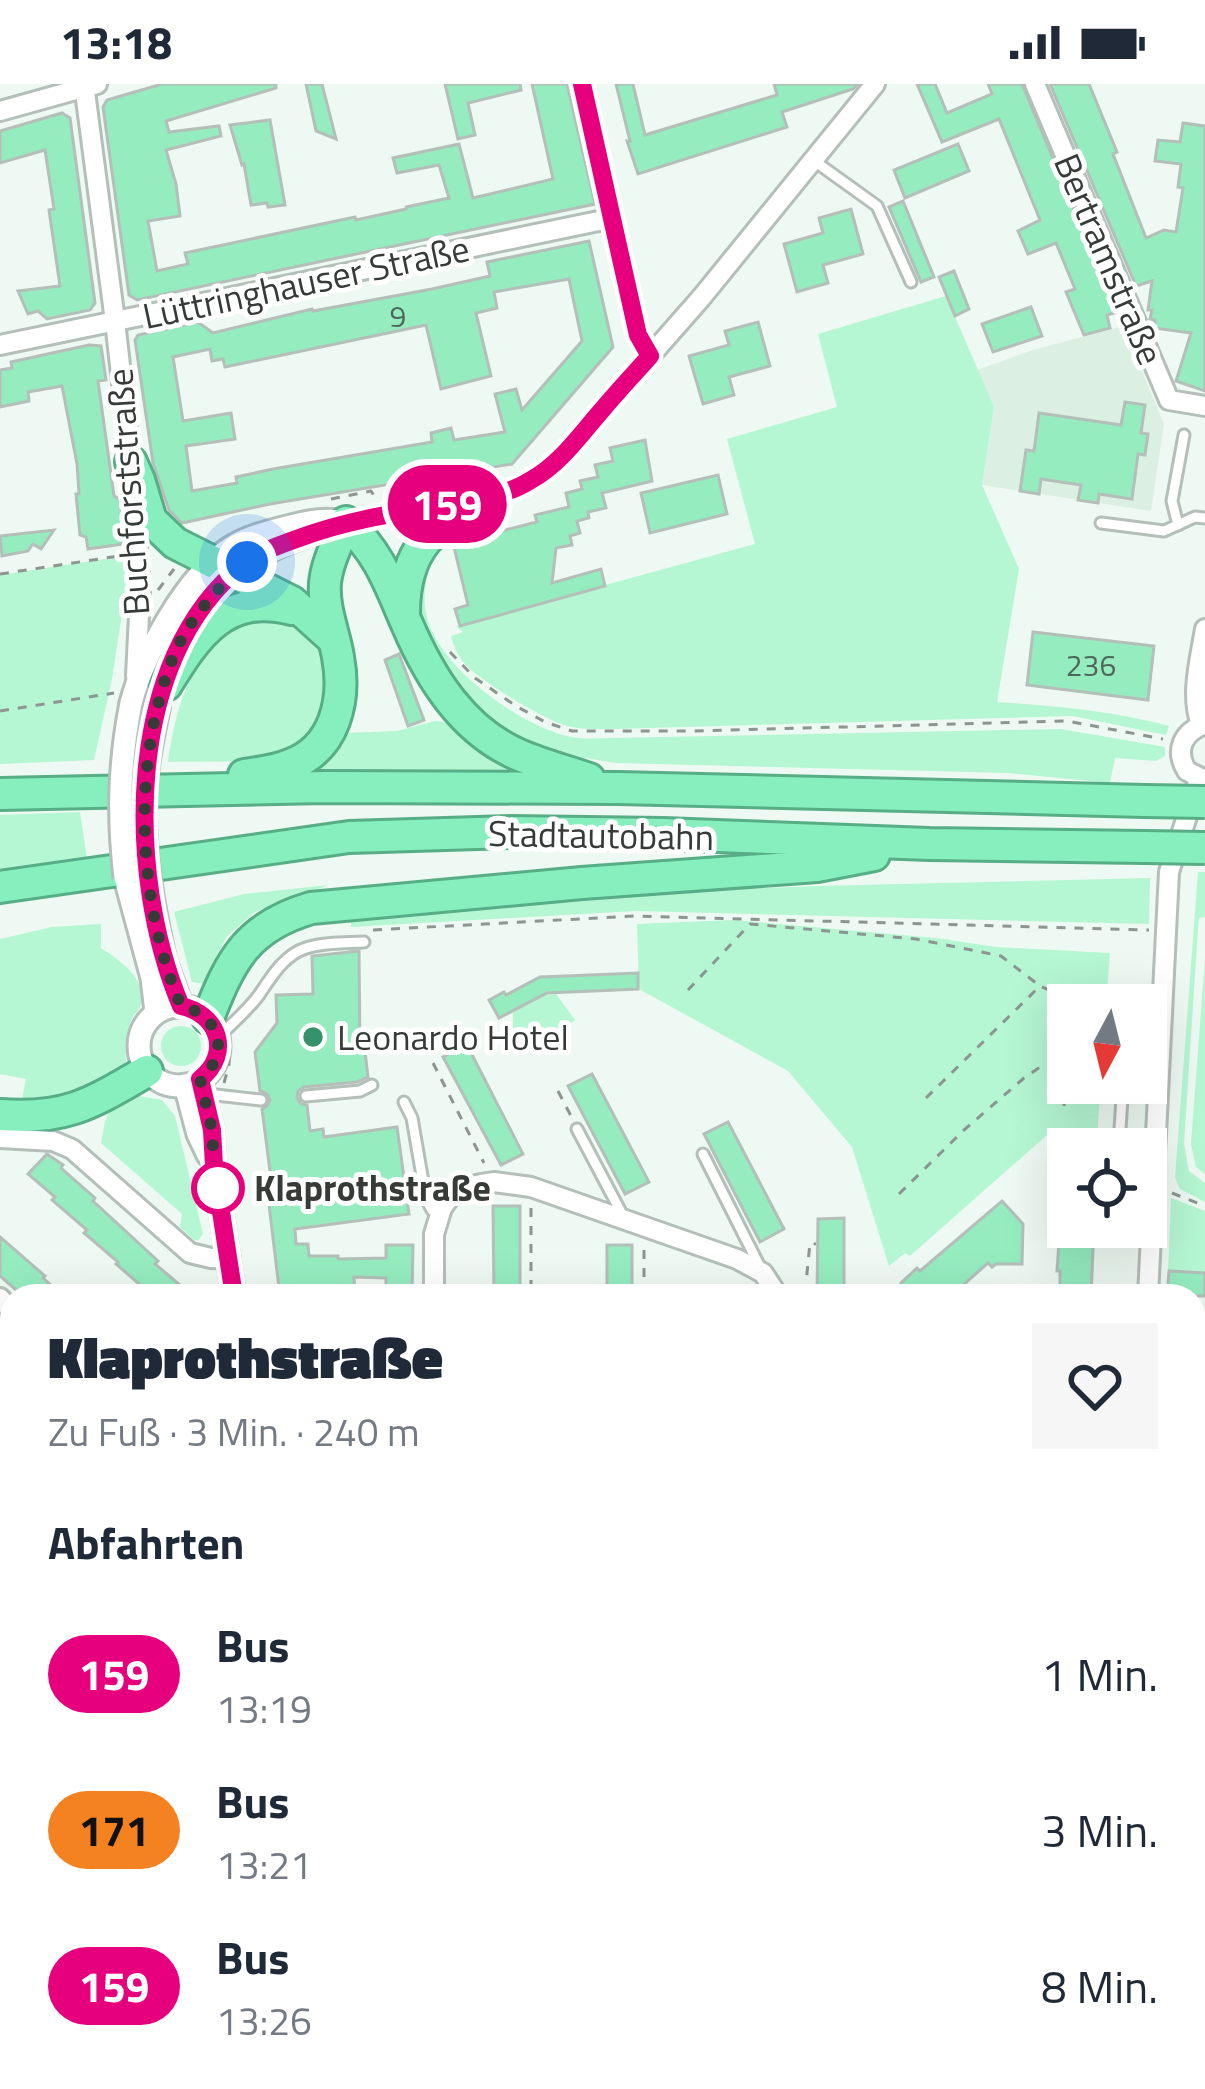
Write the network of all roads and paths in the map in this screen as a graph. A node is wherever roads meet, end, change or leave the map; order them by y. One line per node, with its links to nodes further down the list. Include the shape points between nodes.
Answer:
1 (582, 84): 7 (street)
2 (875, 84): 6 (street)
3 (1035, 84): 12 (street, Bertramstraße, via 1169,400)
4 (88, 85): 5 (street); 9 (street, Buchforststraße)
5 (0, 111)
6 (813, 160): 8 (lane, via 877,206); 11 (street)
7 (613, 218): 9 (street, Lüttringhauser Straße); 11 (street, via 638,335)
8 (911, 282)
9 (116, 322): 10 (street, Lüttringhauser Straße); 14 (street, Buchforststraße)
10 (0, 345)
11 (650, 356): 15 (street, via 555,464)
12 (1205, 406)
13 (1184, 435): 19 (lane, via 1172,501)
14 (130, 462): 20 (street, Buchforststraße); 21 (highway, via 151,520)
15 (486, 497): 17 (street); 24 (highway, via 451,516 418,551)
16 (1205, 518): 19 (lane)
17 (346, 522): 21 (street); 24 (highway, via 375,554); 26 (highway, via 325,584)
18 (1101, 523): 19 (lane, via 1164,531)
19 (1178, 525)
20 (138, 553): 22 (path); 28 (street, Buchforststraße)
21 (222, 569): 23 (highway); 28 (street)
22 (0, 574)
23 (304, 612): 26 (highway); 28 (highway, via 260,604 226,613)
24 (404, 619): 33 (highway, via 435,680 488,736 516,754)
25 (1205, 629): 30 (street, via 1196,684)
26 (333, 639): 34 (highway, via 342,691 315,752 277,769)
27 (448, 650): 31 (path, via 516,706 572,731 1067,721)
28 (145, 694): 29 (path); 41 (street, bridge, via 144,812)
29 (0, 711)
30 (1203, 725): 31 (street)
31 (1182, 743): 32 (street, via 1182,763)
32 (1203, 787): 33 (highway, Stadtautobahn, bridge, via 1145,801); 39 (street, via 1169,872)
33 (618, 788): 34 (highway, Stadtautobahn)
34 (169, 789): 35 (highway, Stadtautobahn)
35 (0, 794)
36 (928, 844): 37 (highway, Stadtautobahn, bridge); 38 (highway, Stadtautobahn, via 554,833 349,837); 47 (highway, via 817,866 311,908 246,943)
37 (1205, 848)
38 (0, 887)
39 (1164, 931): 40 (path, via 634,916); 42 (street)
40 (366, 936): 47 (lane, via 302,949 257,997)
41 (157, 963): 46 (street); 47 (street)
42 (1157, 984)
43 (1040, 986): 44 (path); 45 (path, via 1001,956 916,939 750,924); 55 (path)
44 (1047, 989)
45 (688, 991)
46 (148, 1013): 47 (street, via 168,1007); 50 (street); 50 (path, via 132,1036)
47 (209, 1022): 52 (street, via 215,1063); 52 (path, via 230,1065)
48 (433, 1063): 62 (path)
49 (1047, 1065): 65 (path)
50 (140, 1066): 52 (street, via 164,1083); 58 (highway, via 95,1102 57,1115)
51 (372, 1085): 54 (lane)
52 (202, 1089): 56 (lane); 71 (street)
53 (559, 1091): 59 (path)
54 (306, 1096)
55 (926, 1098)
56 (261, 1100)
57 (404, 1102): 67 (lane, via 426,1198)
58 (0, 1115)
59 (578, 1129): 68 (lane)
60 (0, 1138): 71 (street, via 72,1149 190,1252)
61 (703, 1154): 72 (lane)
62 (494, 1182): 63 (street); 67 (street, via 463,1189)
63 (531, 1187): 68 (street); 75 (path)
64 (1167, 1192): 66 (path)
65 (899, 1195)
66 (1205, 1206)
67 (440, 1213): 74 (street)
68 (635, 1224): 72 (street); 76 (path)
69 (816, 1244): 78 (path)
70 (1150, 1248): 79 (street)
71 (230, 1259): 73 (street)
72 (763, 1273): 77 (street)
73 (233, 1284)
74 (434, 1284)
75 (531, 1284)
76 (642, 1284)
77 (770, 1284)
78 (806, 1284)
79 (1149, 1284)

